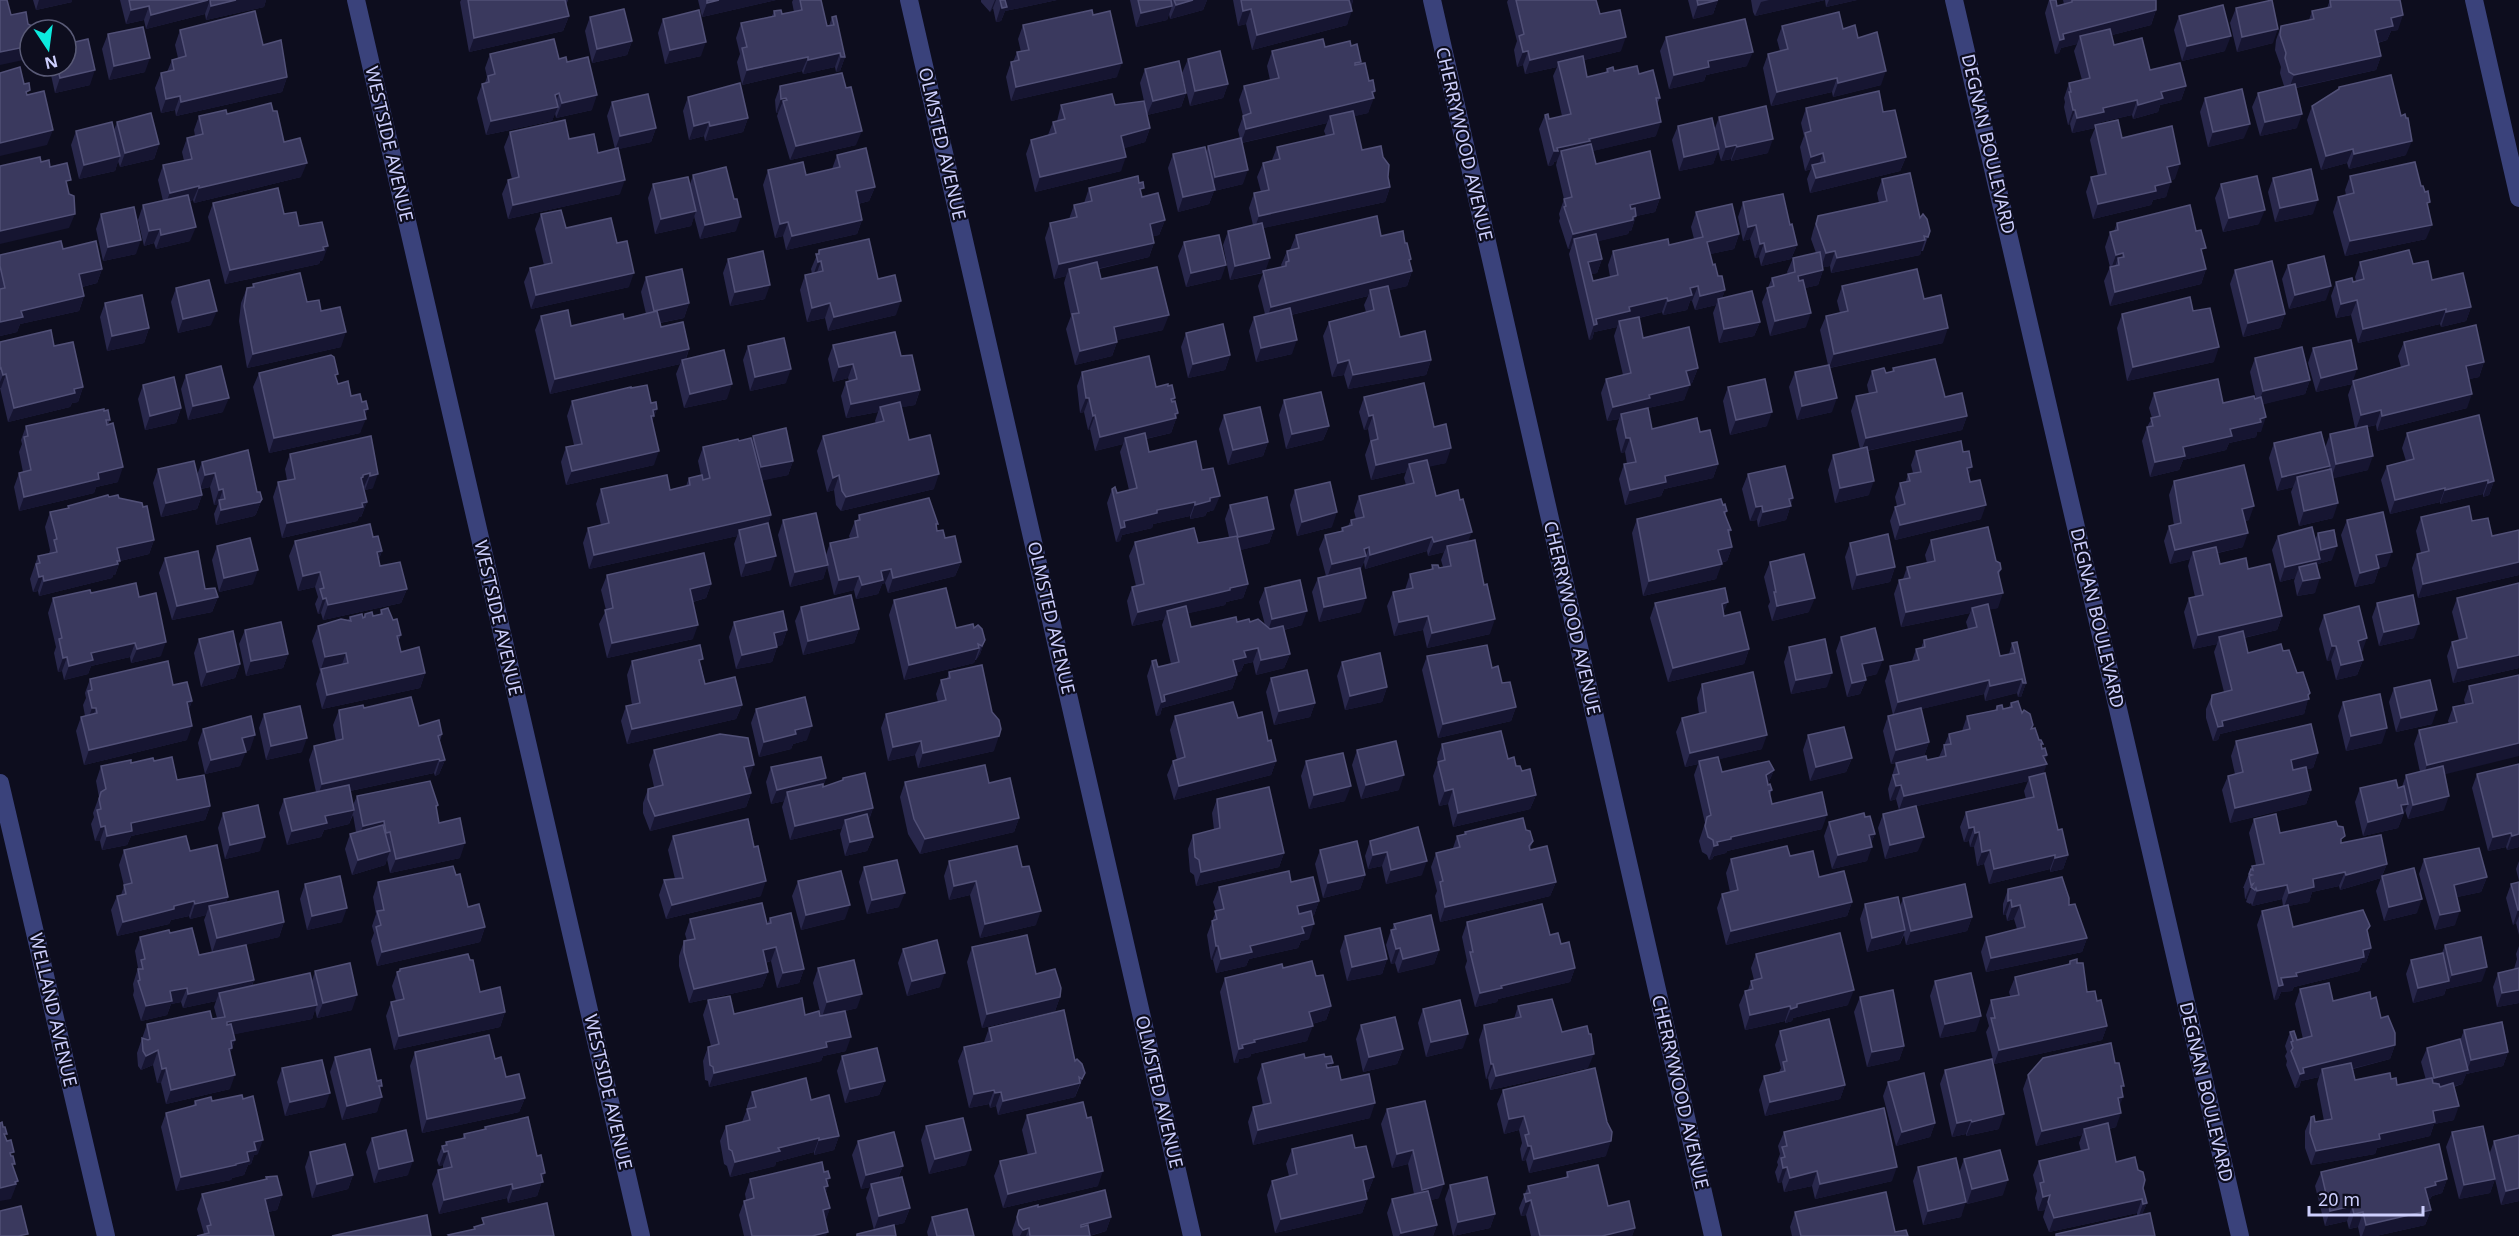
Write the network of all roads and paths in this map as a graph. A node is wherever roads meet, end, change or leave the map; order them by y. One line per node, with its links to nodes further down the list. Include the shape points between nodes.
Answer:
1 (356, 0): 9 (street, WESTSIDE AVENUE)
2 (909, 0): 10 (street, OLMSTED AVENUE)
3 (1432, 0): 11 (street, CHERRYWOOD AVENUE)
4 (1954, 0): 12 (street, DEGNAN BOULEVARD)
5 (2474, 0): 6 (street)
6 (2519, 198)
7 (0, 783): 8 (street, WELLAND AVENUE)
8 (106, 1236)
9 (641, 1236)
10 (1192, 1236)
11 (1713, 1236)
12 (2240, 1236)

